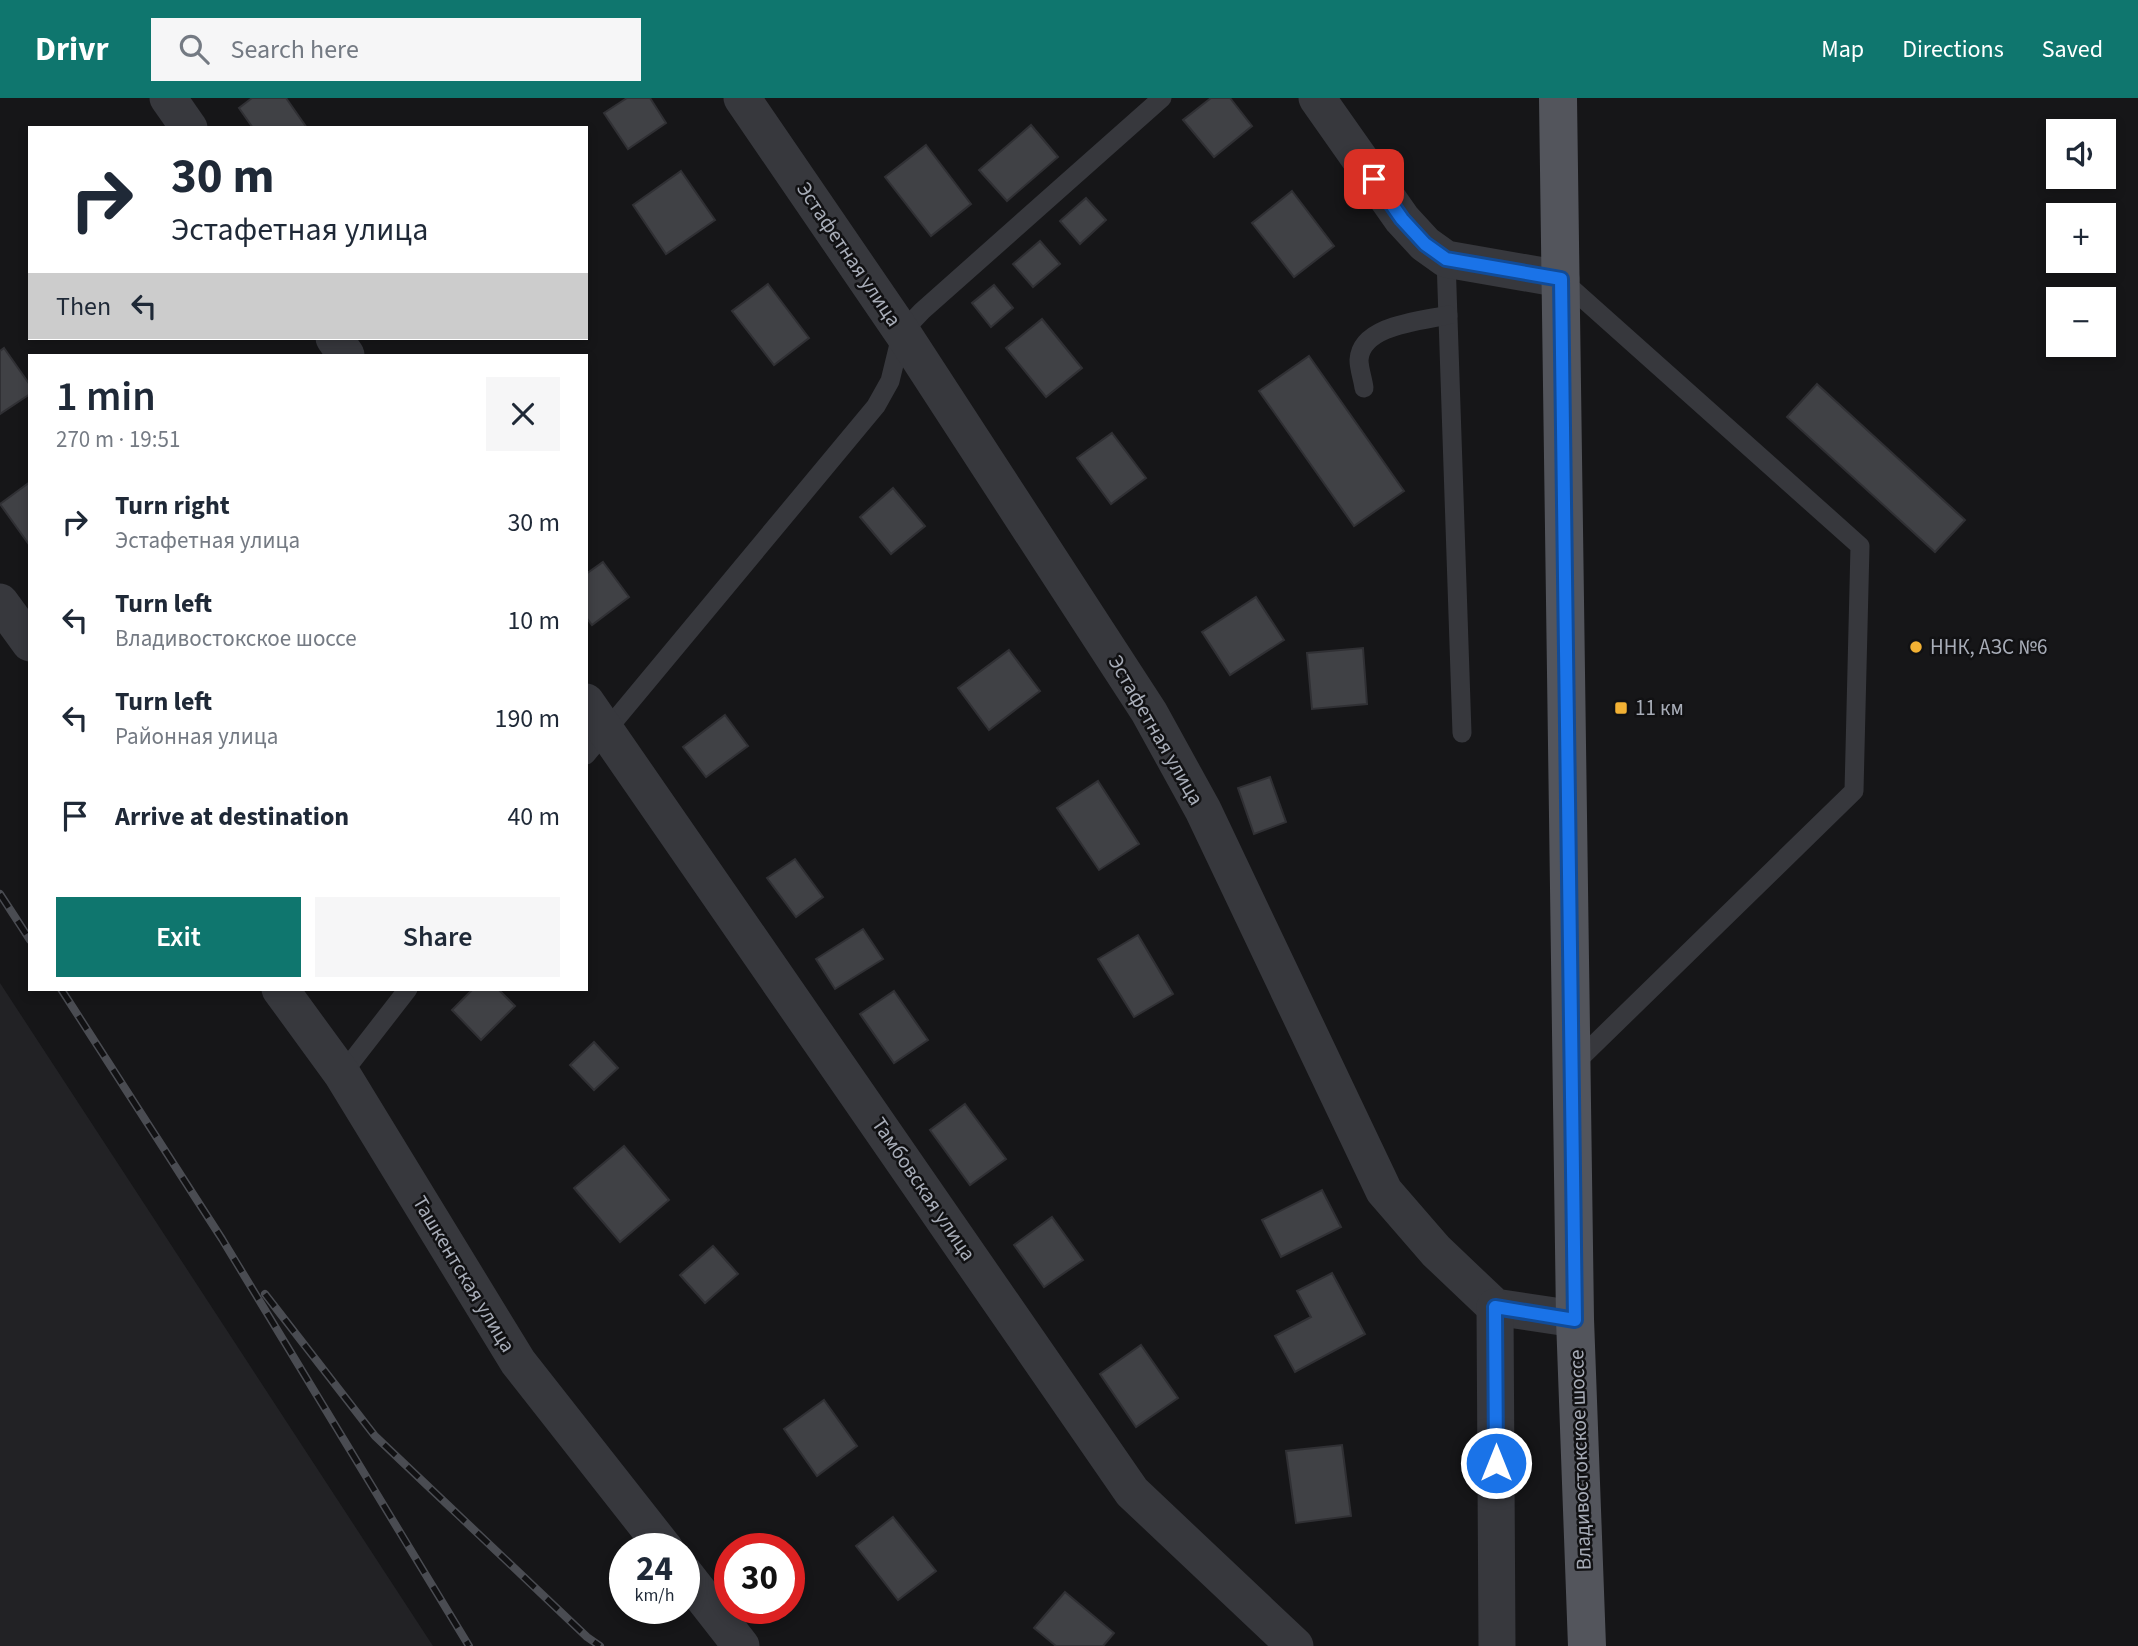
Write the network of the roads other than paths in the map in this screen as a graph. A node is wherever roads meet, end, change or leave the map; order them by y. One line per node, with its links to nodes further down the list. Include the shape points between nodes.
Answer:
1 (168, 98): 6 (street)
2 (742, 98): 10 (street, Эстафетная улица)
3 (1162, 98): 10 (lane)
4 (1317, 98): 7 (street, via 1402,219)
5 (1558, 98): 8 (main road, Владивостокское шоссе)
6 (187, 126)
7 (1446, 259): 8 (street); 9 (lane)
8 (1561, 279): 18 (main road, Владивостокское шоссе); 18 (lane, via 1860,546 1854,791)
9 (1448, 315): 11 (lane, via 1371,337 1362,346 1359,362); 15 (lane)
10 (902, 332): 14 (lane, via 890,381 876,406); 20 (street, Эстафетная улица, via 1187,777 1384,1191 1436,1251)
11 (1364, 388)
12 (0, 602): 13 (street)
13 (28, 640)
14 (593, 729): 25 (street, Тамбовская улица, via 1132,1492)
15 (1462, 733)
16 (281, 991): 19 (street, Ташкентская улица)
17 (406, 991): 19 (lane)
18 (1572, 1066): 21 (main road, Владивостокское шоссе)
19 (342, 1074): 22 (street, Ташкентская улица, via 518,1363)
20 (1495, 1307): 21 (street); 26 (street)
21 (1575, 1320): 27 (main road, Владивостокское шоссе)
22 (652, 1533)
23 (700, 1593): 24 (street)
24 (741, 1646)
25 (1295, 1646)
26 (1497, 1646)
27 (1587, 1646)

